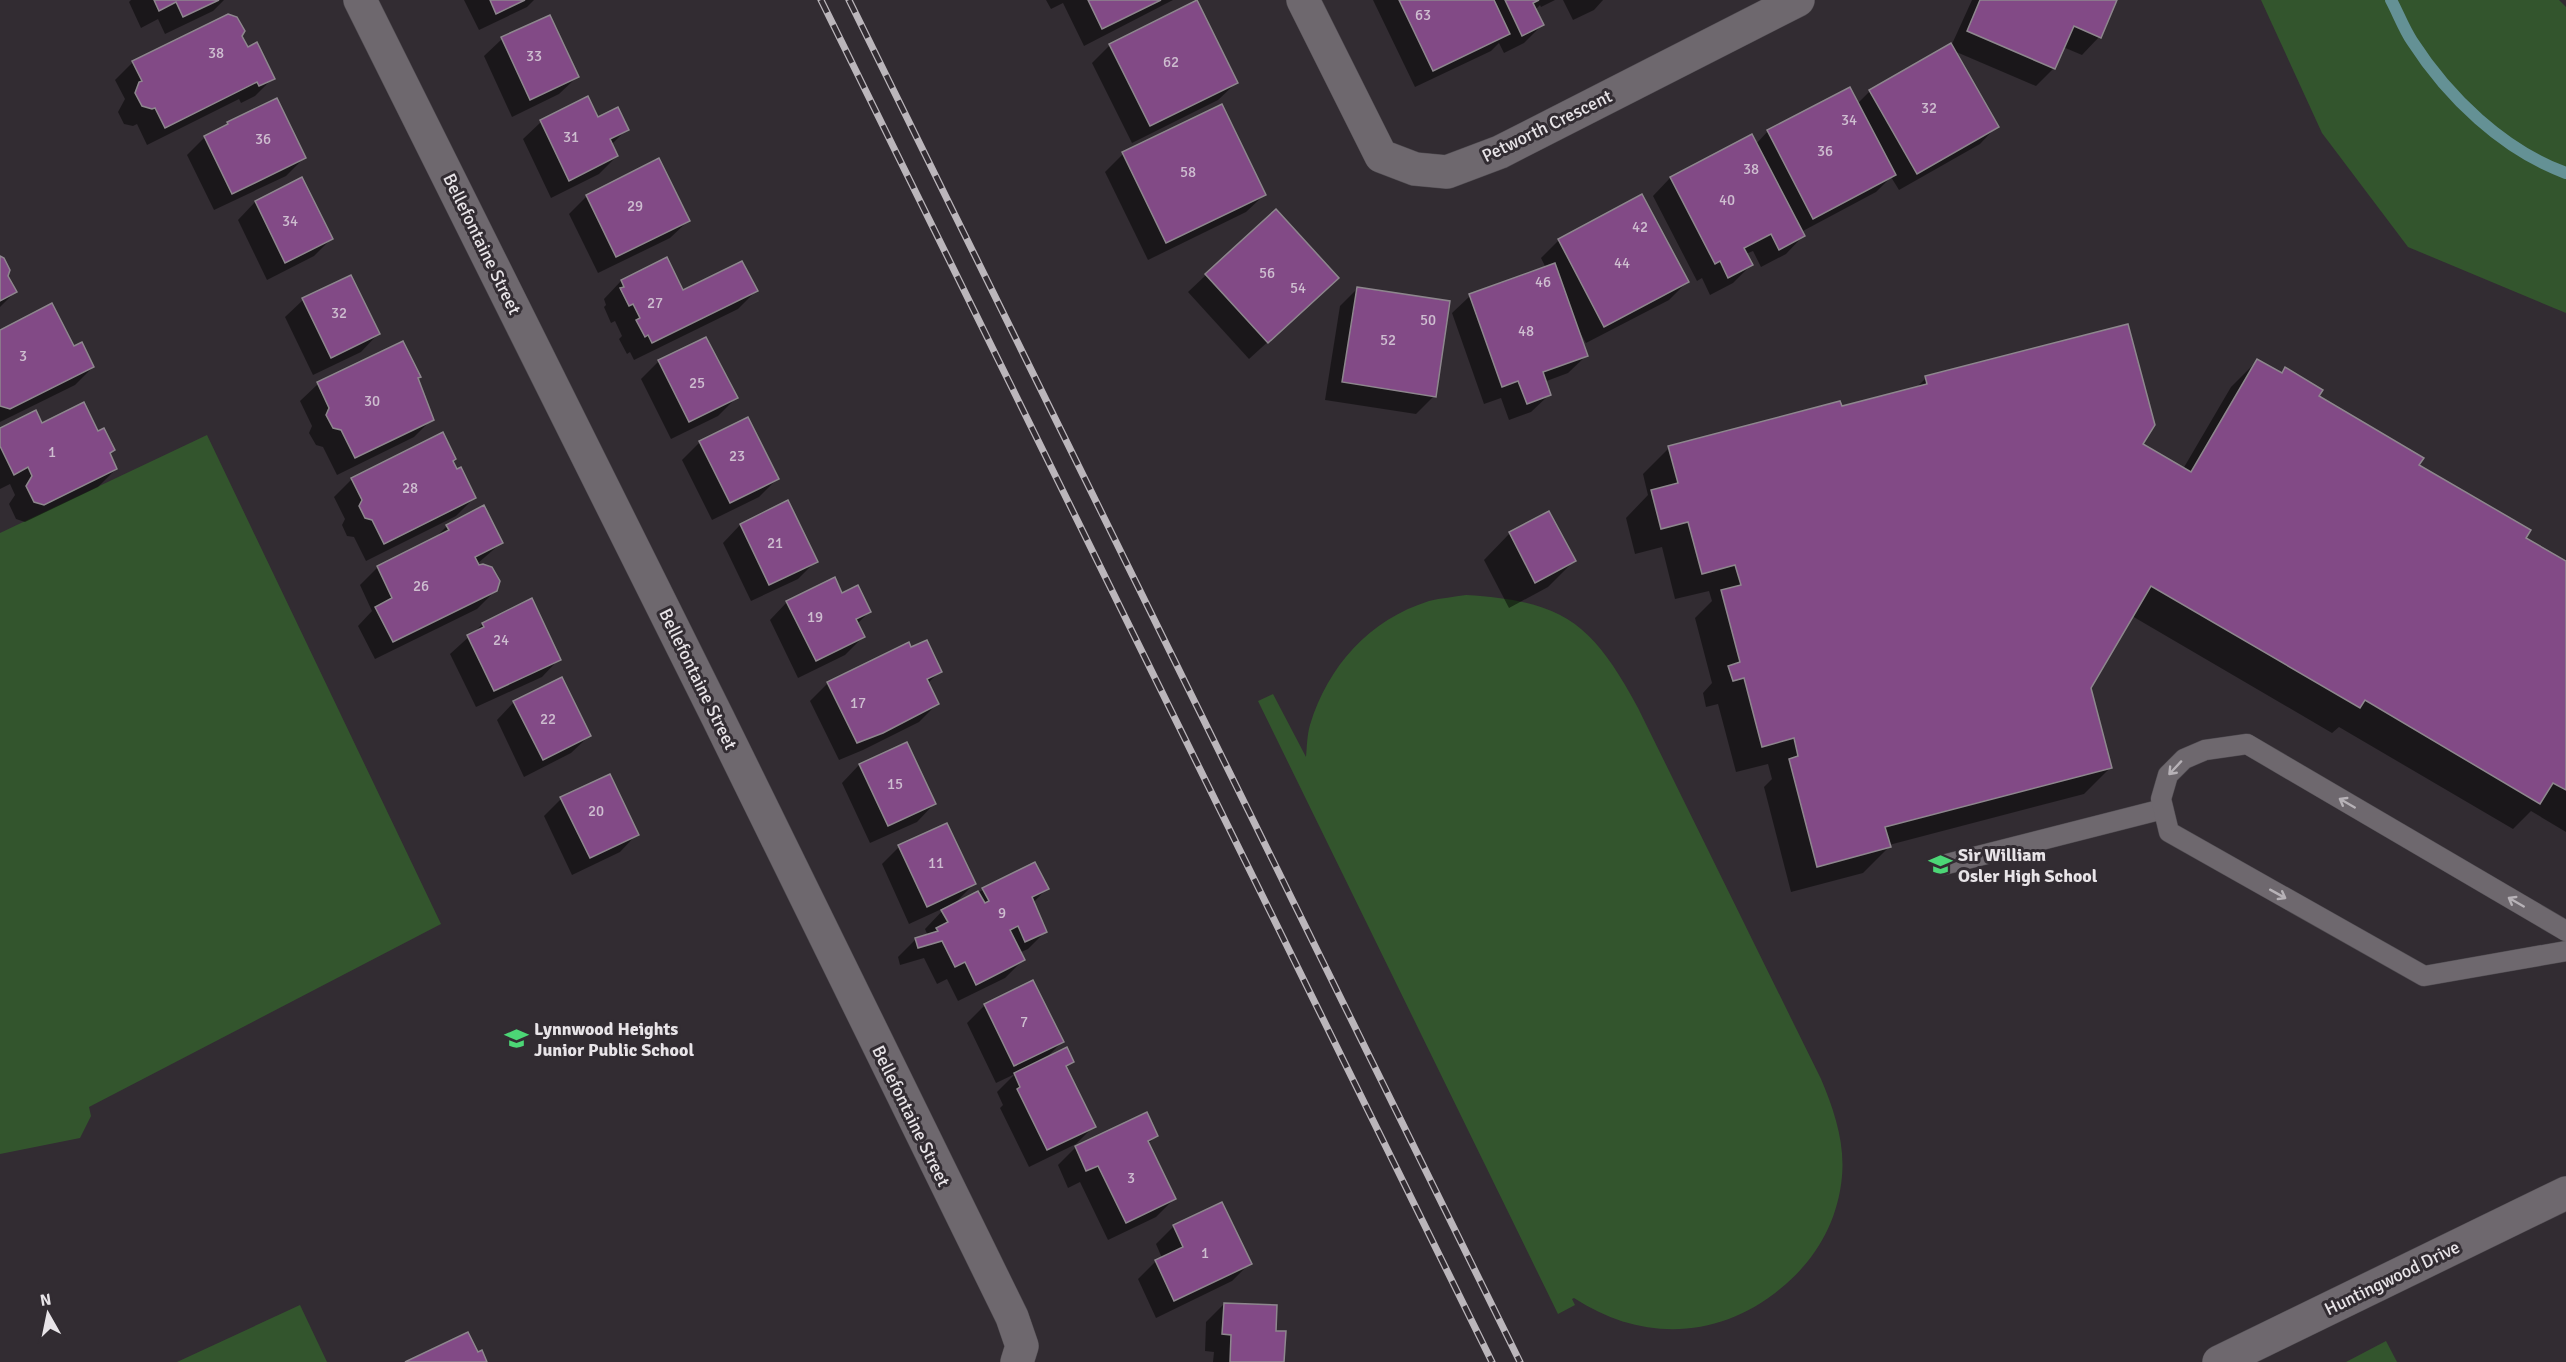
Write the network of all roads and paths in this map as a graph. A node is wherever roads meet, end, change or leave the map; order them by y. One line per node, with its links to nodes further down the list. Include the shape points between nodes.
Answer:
1 (360, 0): 9 (street, Bellefontaine Street, via 1012,1317 1022,1346)
2 (1303, 0): 3 (street, Petworth Crescent, via 1381,156 1415,169 1447,172 1500,152)
3 (1798, 0)
4 (2163, 809): 5 (lane); 6 (lane, one-way to 4, via 2247,744 2205,750 2184,759 2168,775 2161,799); 7 (lane, one-way to 7, via 2169,832 2424,976)
5 (1943, 865)
6 (2566, 931)
7 (2566, 951)
8 (2566, 1193): 10 (street, Huntingwood Drive)
9 (1017, 1362)
10 (2219, 1362)

